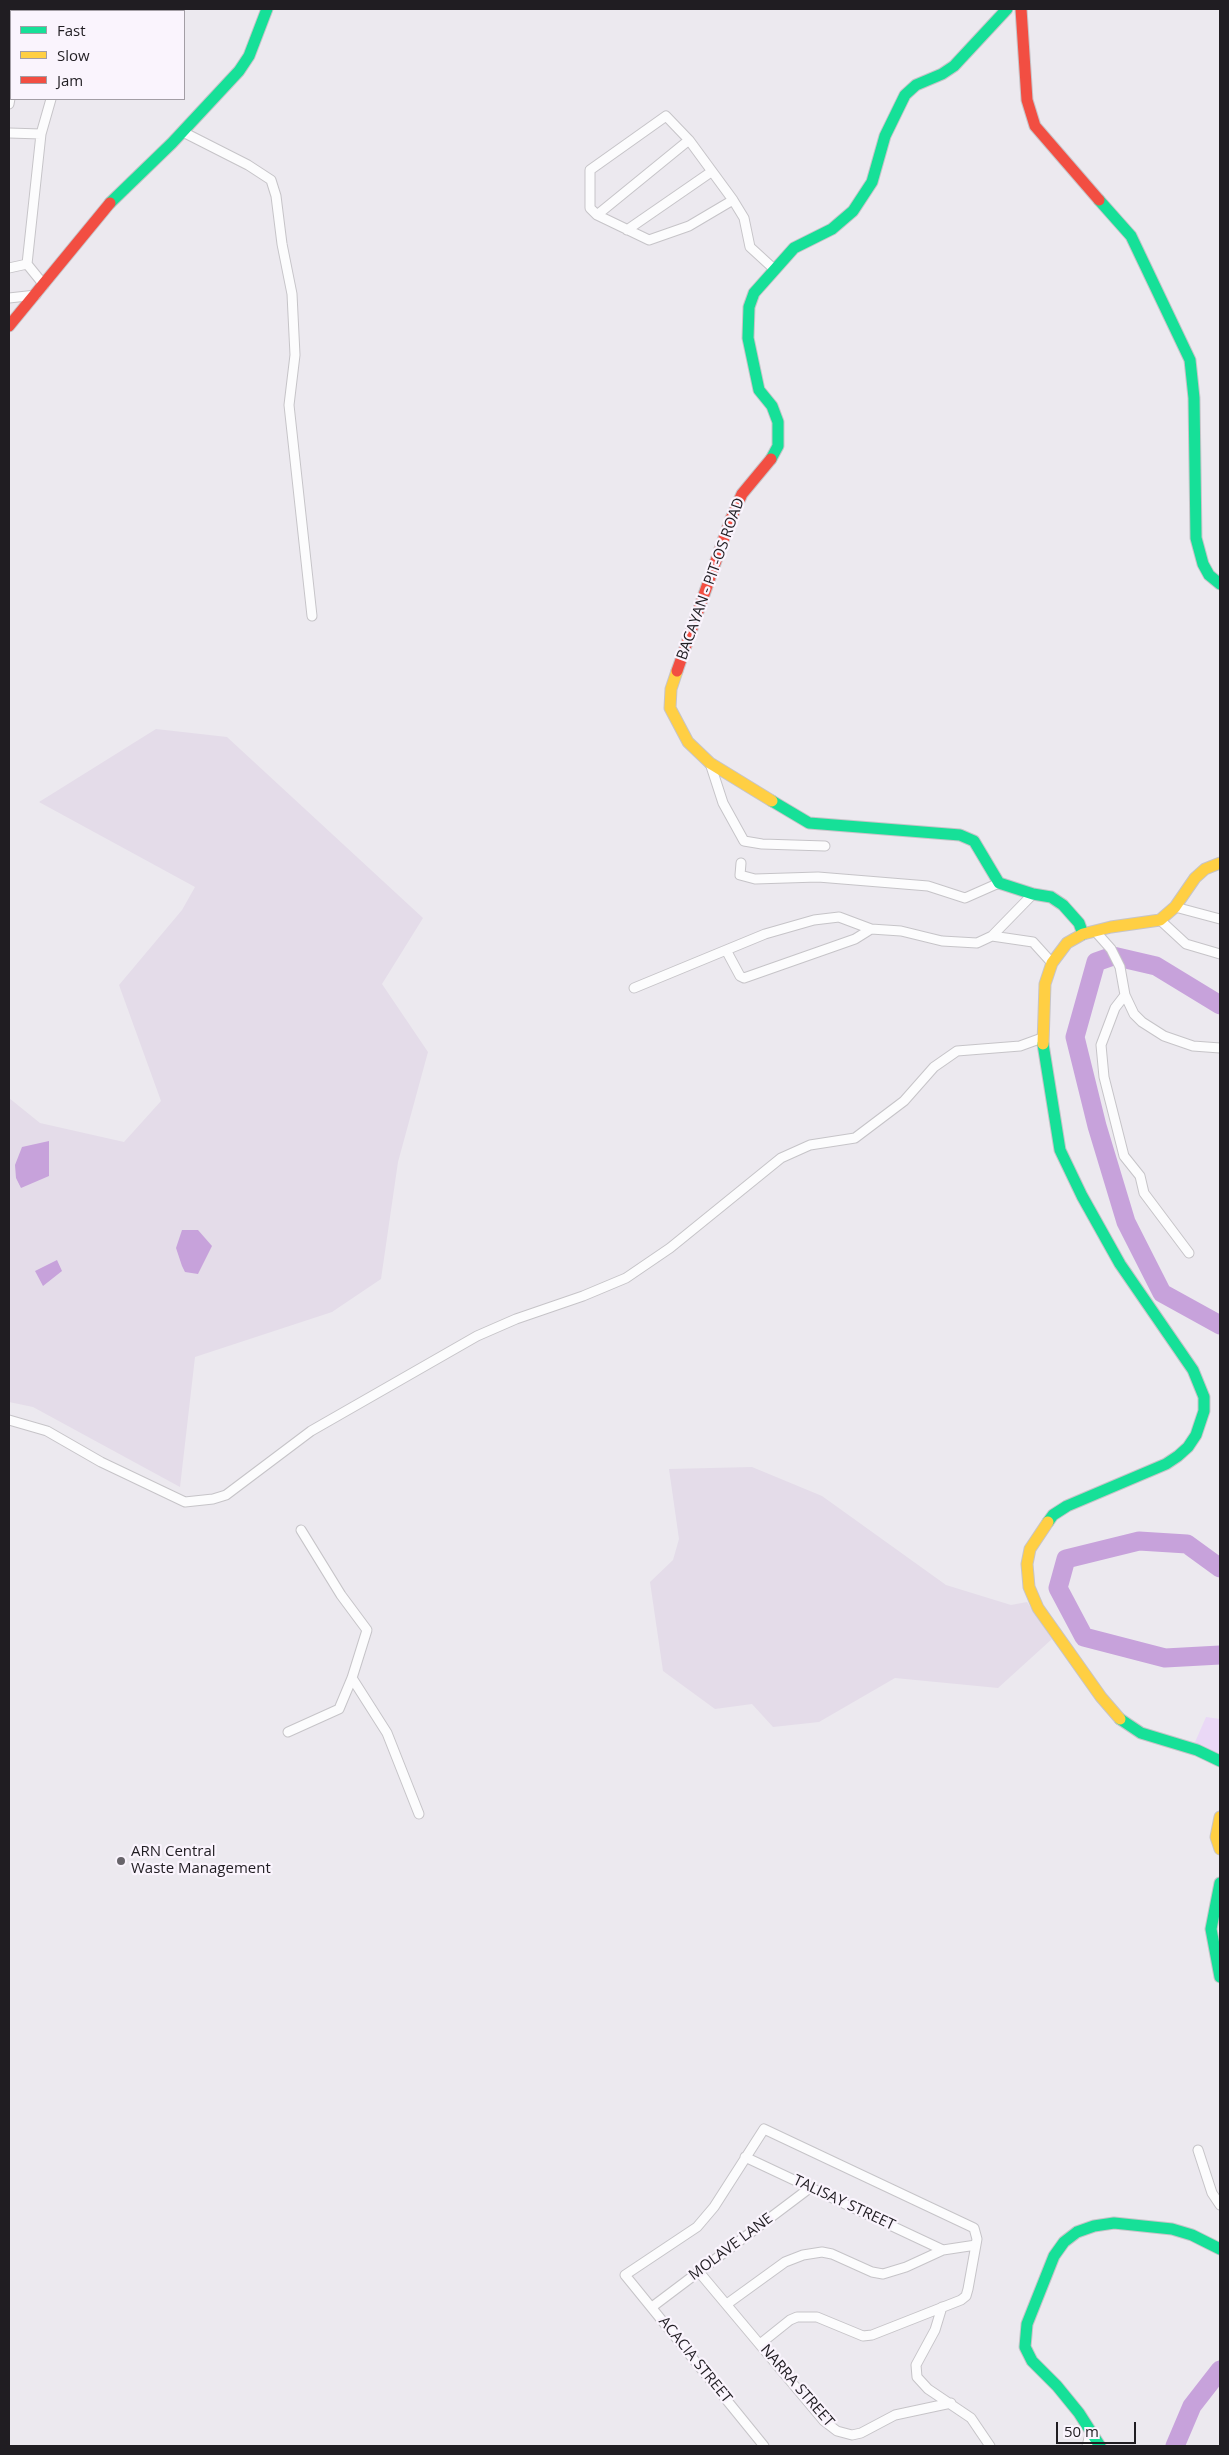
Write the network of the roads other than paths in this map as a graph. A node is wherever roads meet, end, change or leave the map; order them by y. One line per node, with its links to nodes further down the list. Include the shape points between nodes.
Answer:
1 (267, 9): 6 (main road, via 249,56 239,71)
2 (1007, 9): 15 (main road, BACAYAN - PIT-OS ROAD, via 954,66 916,85 905,95 885,136 872,182 853,212 832,229 794,248)
3 (1021, 9): 20 (main road, via 1027,100 1035,126 1131,236 1190,360 1194,398 1196,538 1203,564)
4 (51, 100): 7 (street)
5 (9, 132): 7 (street)
6 (183, 132): 16 (main road, via 114,200); 21 (street, via 271,180 276,196 292,294 295,355 289,405)
7 (41, 134): 13 (street)
8 (690, 140): 9 (street); 11 (street); 11 (street, via 666,116 590,170 590,208)
9 (711, 172): 10 (street); 12 (street)
10 (733, 200): 12 (street, via 689,226 649,240); 15 (street, via 744,218 750,247)
11 (597, 215): 12 (street)
12 (627, 230)
13 (27, 264): 14 (street); 16 (street)
14 (9, 268)
15 (774, 268): 22 (main road, BACAYAN - PIT-OS ROAD, via 754,293 747,321 759,390 772,406 778,422 778,446 742,494 730,521 671,689 670,708 688,742)
16 (44, 285): 17 (main road)
17 (36, 295): 18 (street); 19 (main road)
18 (9, 298)
19 (9, 326)
20 (1220, 584)
21 (312, 616)
22 (710, 762): 23 (street, via 723,803 744,841); 26 (main road, via 809,823 960,835 974,841)
23 (825, 846)
24 (1220, 862): 28 (main road, via 1195,878)
25 (740, 863): 26 (street, via 740,875 755,879 818,876 928,886 965,898)
26 (999, 883): 27 (main road)
27 (1033, 894): 33 (main road, via 1051,897 1063,904); 34 (street)
28 (1175, 907): 29 (street); 30 (main road)
29 (1220, 918)
30 (1160, 920): 32 (main road); 36 (street, via 1186,944)
31 (871, 930): 34 (street, via 968,943 977,943); 35 (street, via 840,917 814,920 765,934); 35 (street, via 855,939 744,978)
32 (1095, 931): 33 (main road); 39 (street, via 1111,948 1120,968)
33 (1083, 934): 37 (main road, via 1067,944)
34 (992, 936): 37 (street, via 1033,942)
35 (726, 950): 38 (street)
36 (1220, 954)
37 (1052, 963): 40 (main road, via 1043,1000)
38 (634, 988)
39 (1125, 994): 41 (street, via 1134,1014 1164,1036 1193,1046); 42 (street, via 1115,1008 1101,1044 1104,1077 1124,1156 1140,1176 1144,1193)
40 (1042, 1038): 43 (street, via 1020,1046 957,1051 934,1067 904,1101 855,1138 810,1145 781,1158 670,1248 626,1278 477,1336 311,1431 226,1495 185,1502 100,1462 47,1430); 47 (main road, via 1060,1150 1120,1264 1193,1370 1204,1397 1204,1411 1196,1435 1178,1456 1053,1515 1030,1549 1027,1564 1029,1588 1045,1620 1119,1718 1141,1733)
41 (1220, 1048)
42 (1189, 1253)
43 (9, 1420)
44 (301, 1530): 45 (street, via 367,1630)
45 (352, 1678): 46 (street, via 338,1709); 48 (street, via 387,1733)
46 (288, 1732)
47 (1220, 1760)
48 (420, 1814)
49 (1220, 1817): 50 (main road, via 1216,1837)
50 (1220, 1849)
51 (1220, 1884): 52 (main road, via 1211,1929)
52 (1220, 1977)
53 (1198, 2150): 56 (street, via 1212,2193)
54 (745, 2156): 55 (street, TALISAY STREET); 57 (street, via 764,2129 969,2224 976,2230); 62 (street, ACACIA STREET, via 714,2207 697,2227 625,2275)
55 (811, 2187): 59 (street, TALISAY STREET); 60 (street, MOLAVE LANE)
56 (1220, 2205)
57 (976, 2245): 59 (street); 63 (street, via 966,2296)
58 (1220, 2249): 66 (main road, via 1172,2229 1114,2223 1085,2228 1059,2248 1049,2264 1026,2324 1025,2347 1032,2361 1061,2390)
59 (943, 2250): 61 (street, via 883,2274 832,2254 814,2252 779,2266)
60 (699, 2272): 61 (street, NARRA STREET); 62 (street, MOLAVE LANE)
61 (728, 2304): 64 (street, NARRA STREET)
62 (652, 2307): 67 (street, ACACIA STREET)
63 (942, 2307): 64 (street, via 872,2335 854,2333 817,2317 797,2317); 65 (street, via 915,2371 920,2382)
64 (760, 2344): 65 (street, NARRA STREET, via 824,2421 844,2434 860,2434 895,2415)
65 (951, 2403): 68 (street, via 971,2418)
66 (1091, 2432): 69 (street); 70 (main road)
67 (762, 2445)
68 (990, 2446)
69 (1087, 2446)
70 (1100, 2446)

